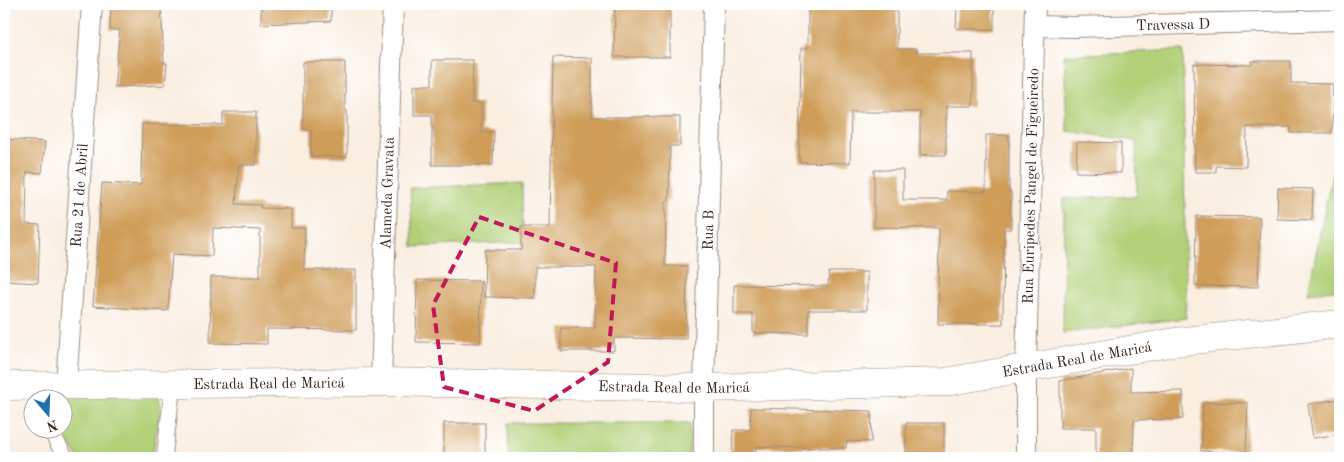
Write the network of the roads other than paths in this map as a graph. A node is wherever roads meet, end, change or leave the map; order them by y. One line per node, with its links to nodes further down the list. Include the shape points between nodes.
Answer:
1 (92, 4): 11 (street, Rua 21 de Abril)
2 (393, 4): 9 (street, Alameda Gravata)
3 (714, 4): 12 (street, Rua B)
4 (1035, 4): 6 (street, Rua Euripedes Pangel de Figueiredo)
5 (1340, 20): 6 (street, Travessa D)
6 (1035, 26): 8 (street, Rua Euripedes Pangel de Figueiredo)
7 (1340, 324): 8 (main road, Estrada Real de Maricá, via 1176,342)
8 (1026, 368): 12 (main road, Estrada Real de Maricá, via 946,382); 18 (street, Rua Euripedes Pangel de Figueiredo)
9 (381, 382): 10 (main road, Estrada Real de Maricá); 12 (main road, Estrada Real de Maricá)
10 (173, 385): 11 (main road, Estrada Real de Maricá); 16 (street)
11 (66, 386): 13 (main road, Estrada Real de Maricá)
12 (704, 388): 17 (street, Rua B)
13 (21, 390)
14 (56, 440): 15 (street)
15 (66, 458)
16 (164, 458)
17 (704, 458)
18 (1026, 458)

